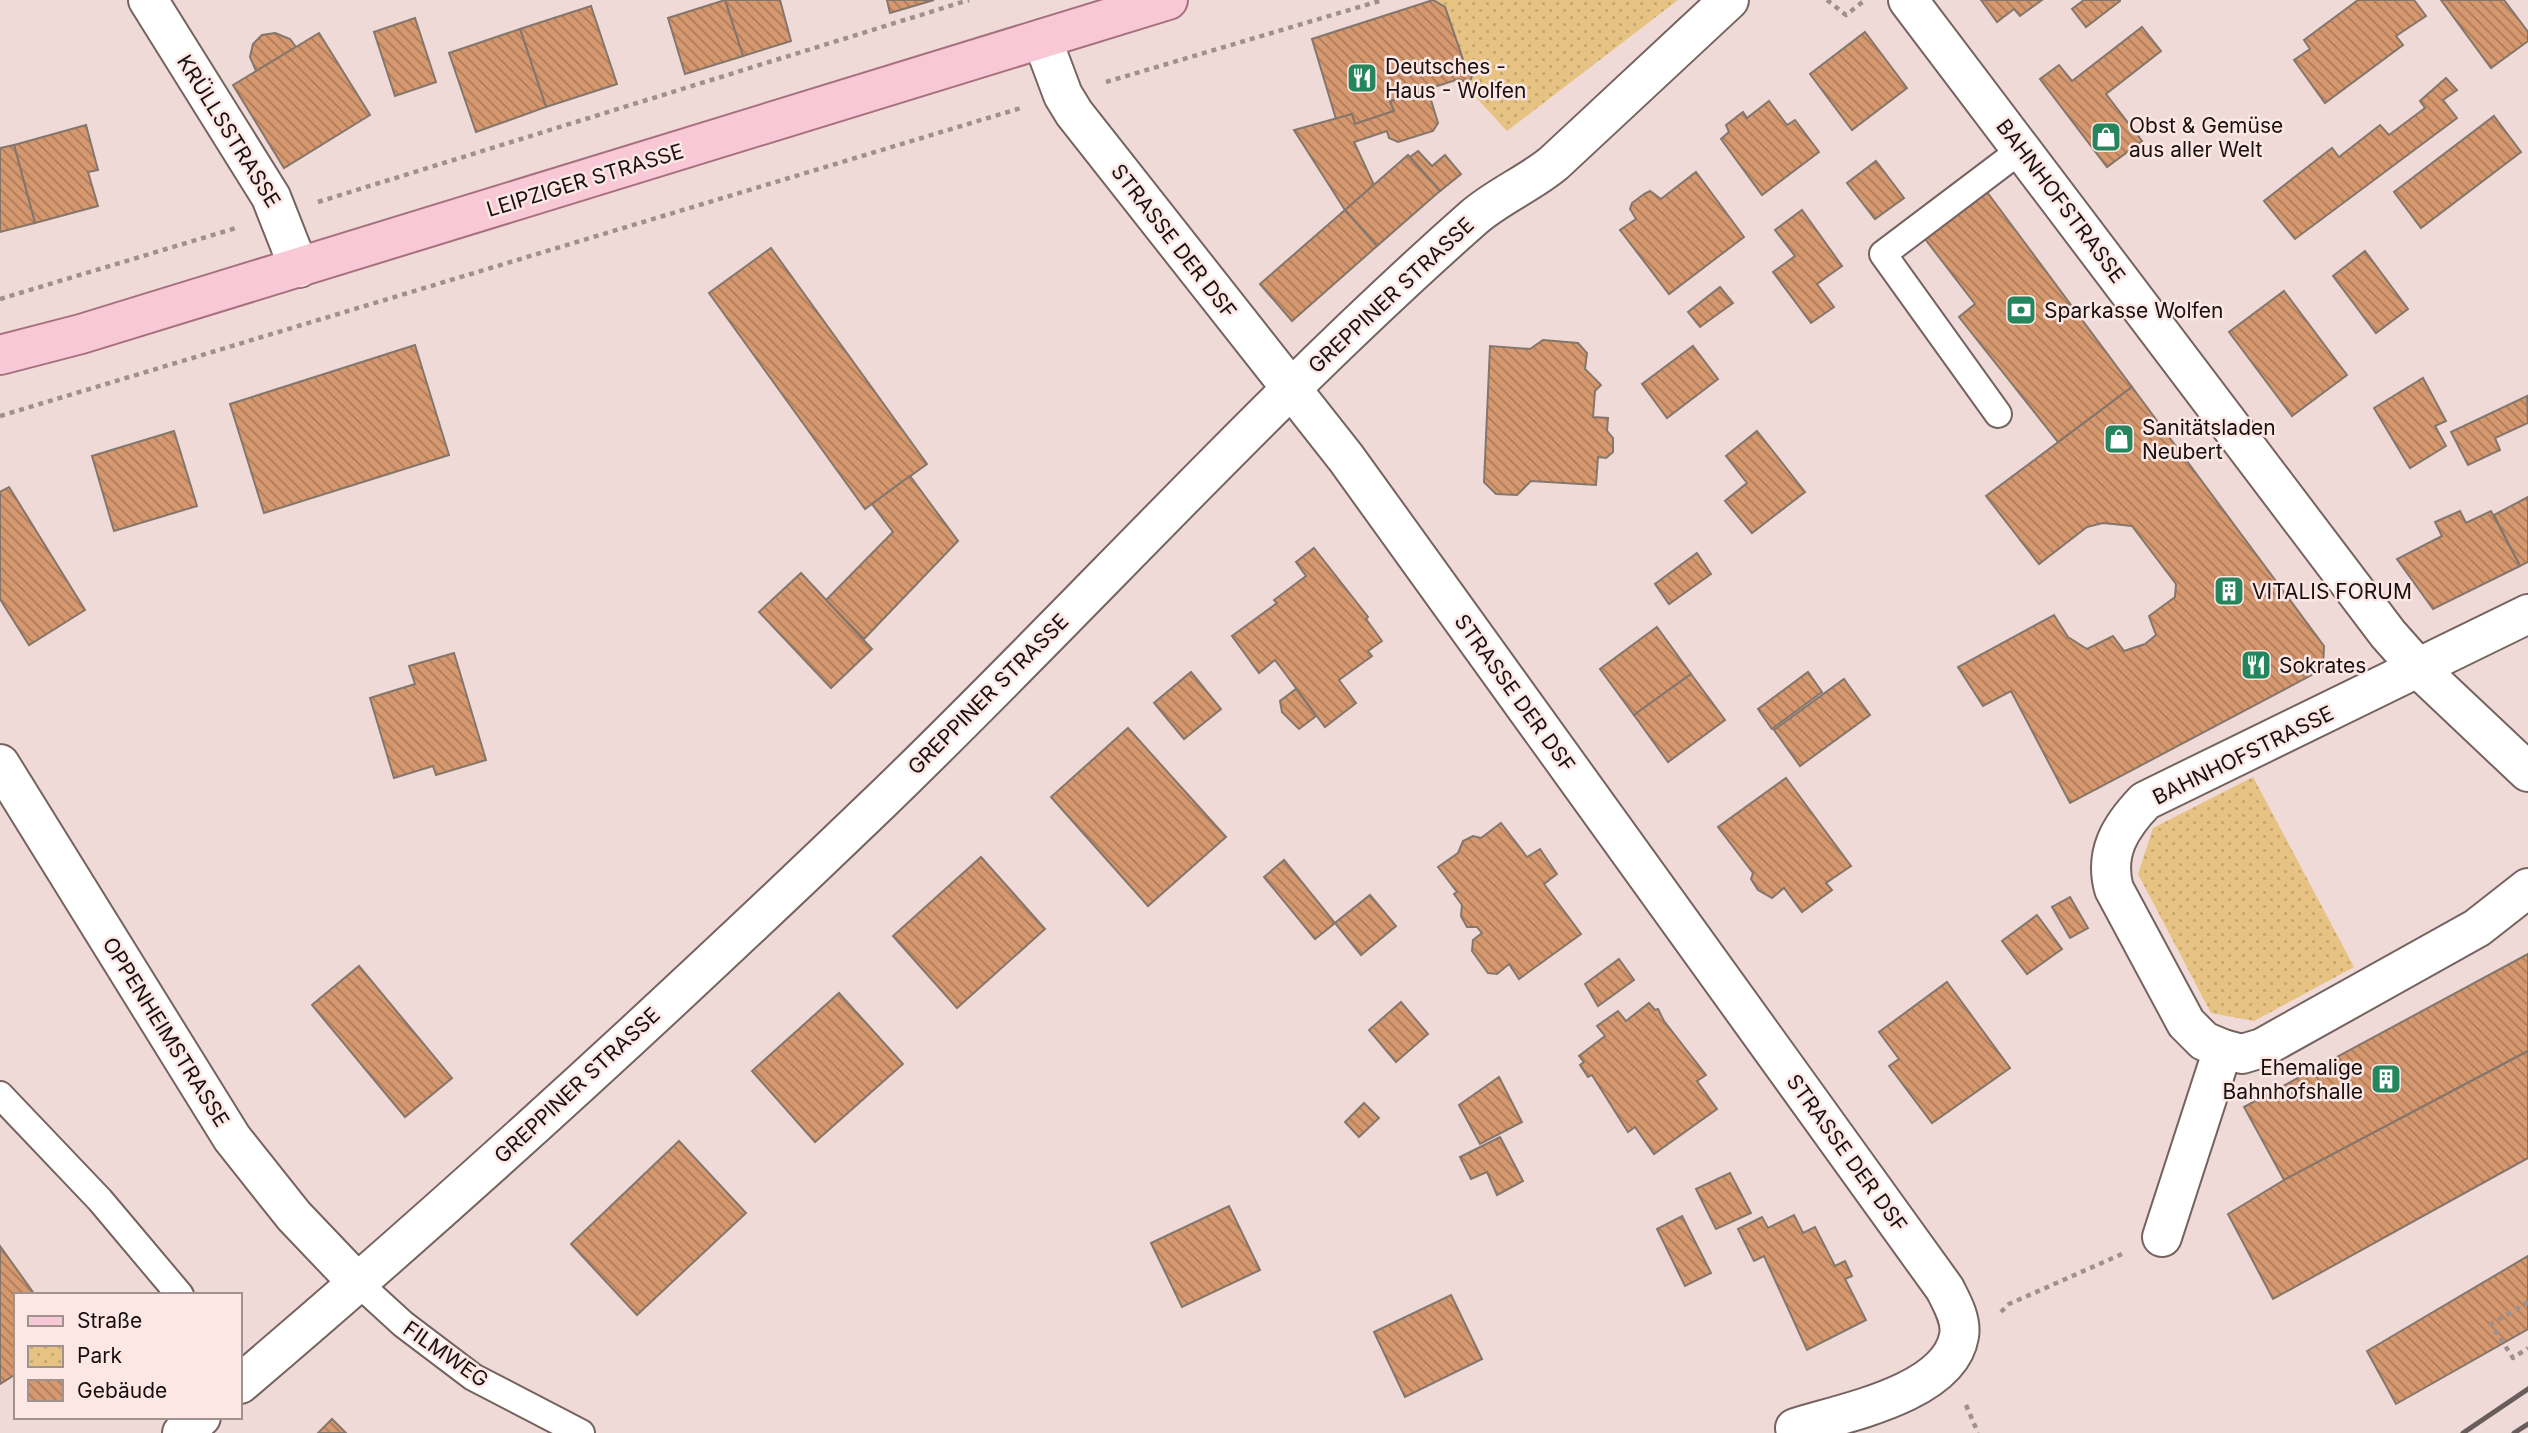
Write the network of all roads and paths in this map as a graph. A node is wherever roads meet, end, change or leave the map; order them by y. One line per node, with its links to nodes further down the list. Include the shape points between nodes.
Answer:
1 (148, 0): 13 (street, KRÜLLSSTRASSE)
2 (969, 0): 13 (path)
3 (1168, 0): 9 (main road, LEIPZIGER STRASSE)
4 (1383, 0): 11 (path)
5 (1729, 0): 17 (street, GREPPINER STRASSE, via 1554,163 1477,214)
6 (1828, 0): 7 (path, via 1846,15)
7 (1865, 0)
8 (1908, 0): 12 (street, BAHNHOFSTRASSE)
9 (1128, 6): 10 (main road, LEIPZIGER STRASSE)
10 (1042, 39): 11 (street, STRASSE DER DSF); 14 (main road, LEIPZIGER STRASSE)
11 (1063, 95): 17 (street, STRASSE DER DSF); 19 (path)
12 (2022, 149): 18 (lane, via 1882,254); 21 (street, BAHNHOFSTRASSE)
13 (280, 214): 14 (street, KRÜLLSSTRASSE); 15 (path)
14 (299, 268): 16 (main road, LEIPZIGER STRASSE)
15 (0, 299)
16 (0, 355)
17 (1292, 390): 28 (street, GREPPINER STRASSE, via 882,800 501,1157); 33 (street, STRASSE DER DSF, via 1346,458 1945,1289 1958,1317 1959,1336)
18 (1998, 414)
19 (0, 416)
20 (2528, 614): 21 (street)
21 (2419, 669): 23 (street, BAHNHOFSTRASSE); 25 (street, BAHNHOFSTRASSE, via 2145,802 2123,824 2111,852 2109,872 2114,890 2186,1023 2204,1041)
22 (0, 764): 28 (street, OPPENHEIMSTRASSE, via 232,1138 288,1209)
23 (2528, 772)
24 (2528, 888): 25 (street, via 2477,928 2262,1048 2242,1054)
25 (2223, 1049): 27 (street)
26 (0, 1094): 29 (lane, via 100,1200)
27 (2162, 1237): 31 (path, via 2009,1304)
28 (356, 1281): 34 (street, GREPPINER STRASSE); 38 (lane, FILMWEG, via 402,1324 473,1377)
29 (178, 1293)
30 (2528, 1303): 32 (path, via 2491,1324 2513,1358)
31 (1999, 1314)
32 (2528, 1348)
33 (1948, 1359): 36 (street, via 1933,1377 1904,1392); 39 (path)
34 (242, 1376)
35 (199, 1419): 37 (street)
36 (1783, 1431)
37 (182, 1433)
38 (581, 1433)
39 (1978, 1433)

